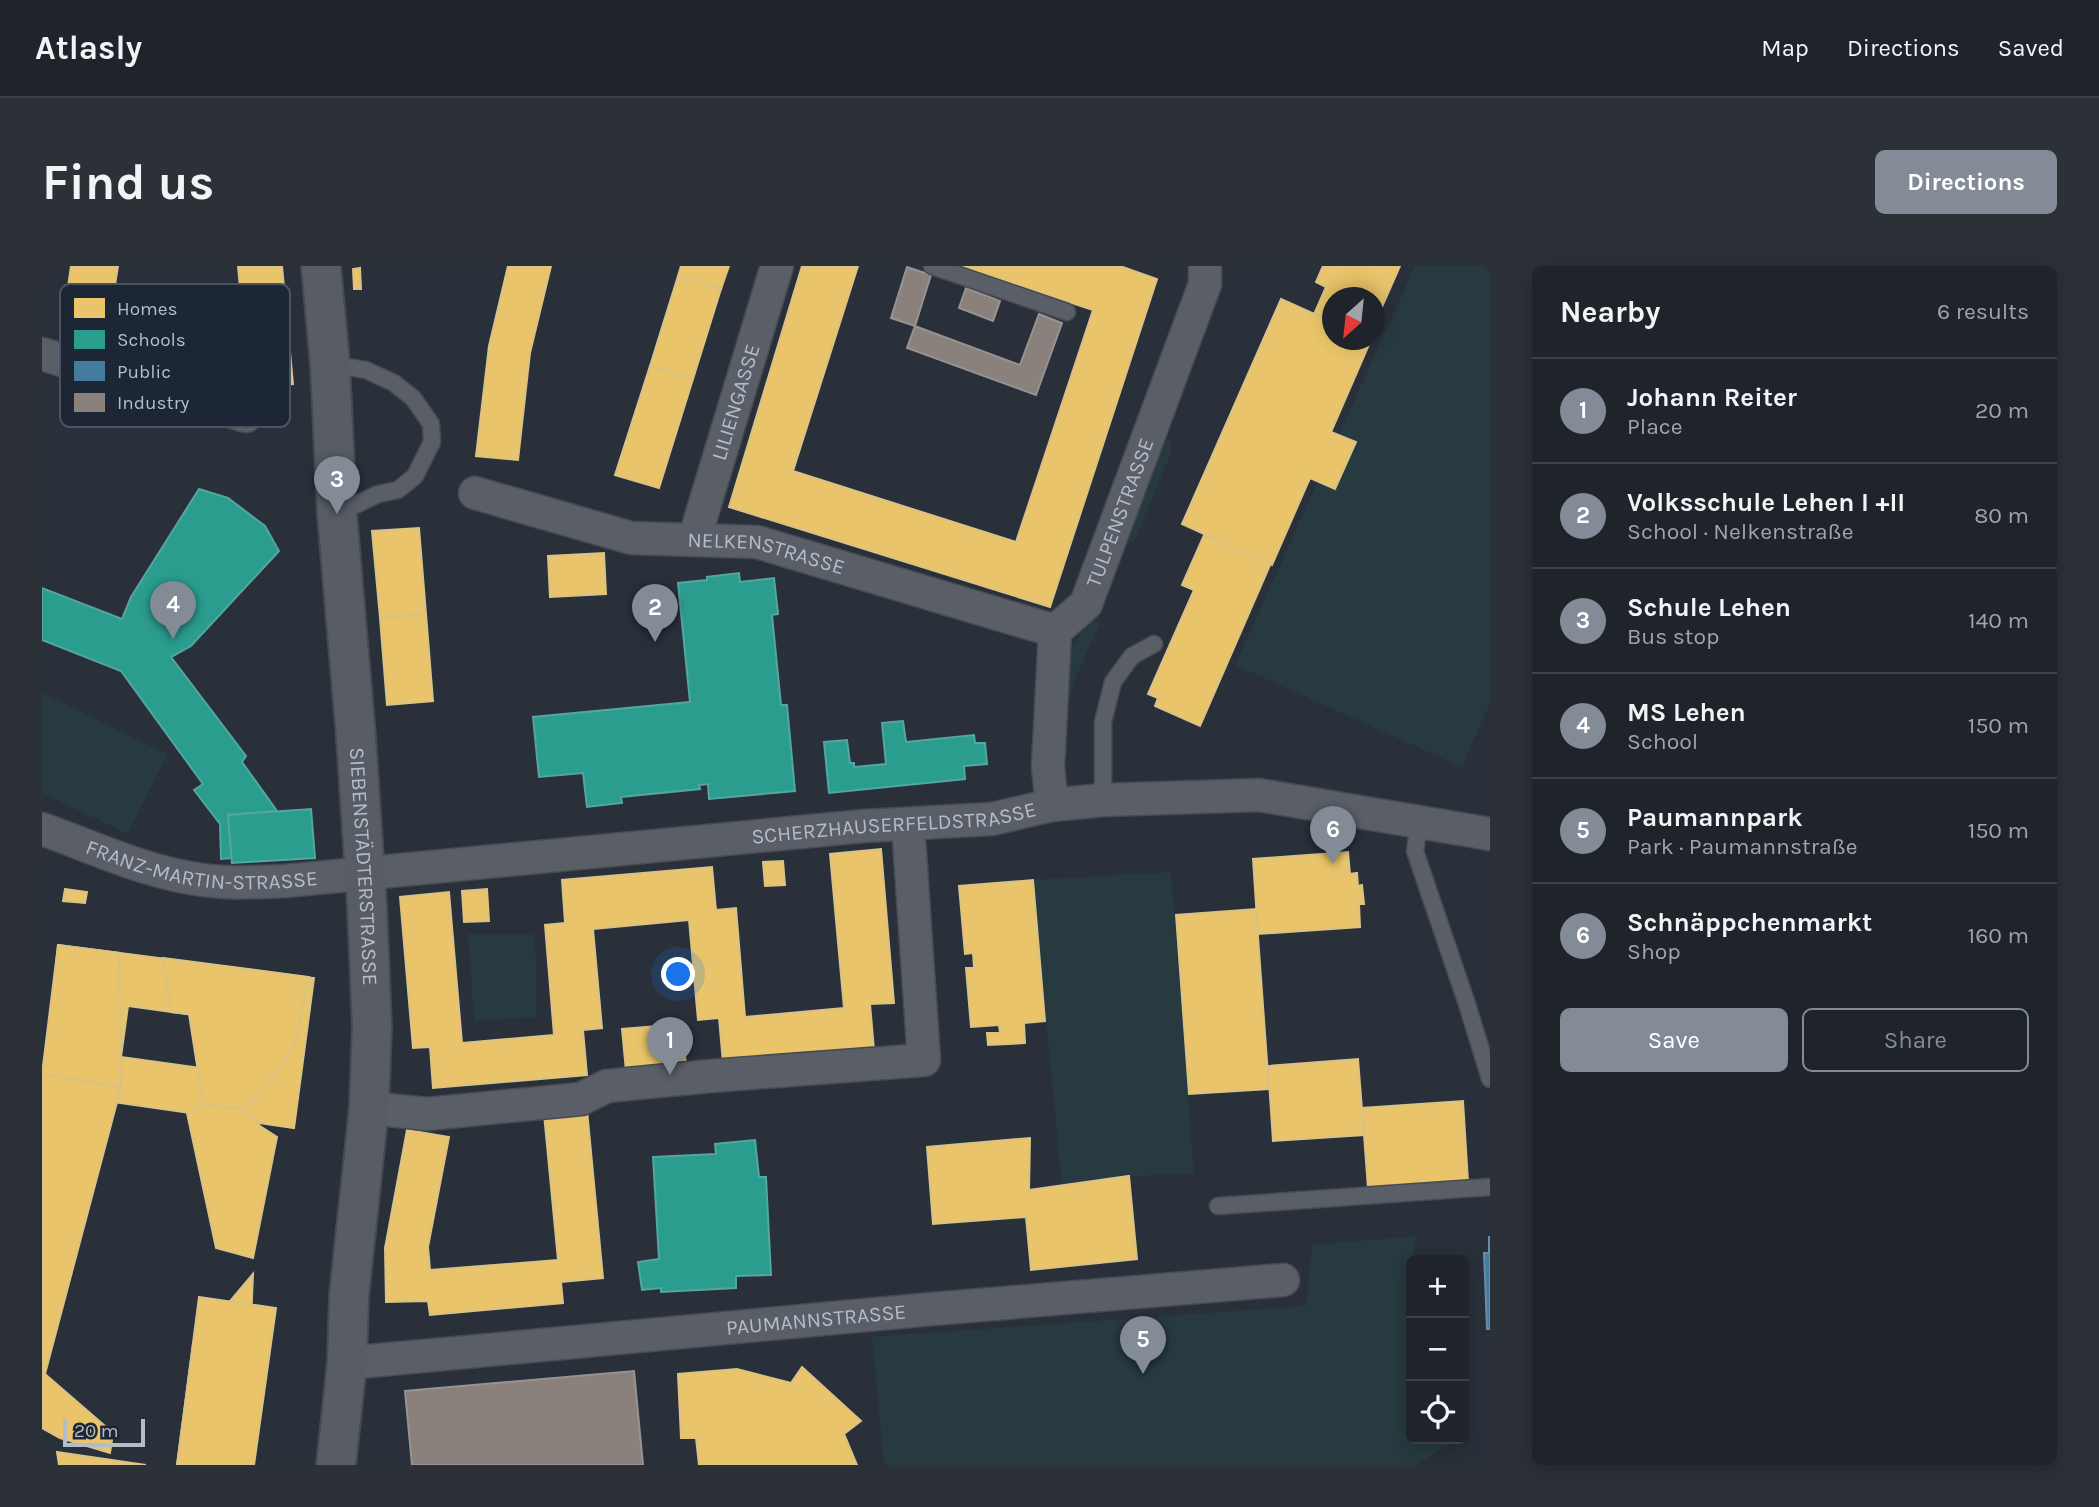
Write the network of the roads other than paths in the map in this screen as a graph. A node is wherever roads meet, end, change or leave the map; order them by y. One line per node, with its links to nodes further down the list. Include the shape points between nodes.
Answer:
1 (321, 266): 8 (street, SIEBENSTÄDTERSTRASSE)
2 (777, 266): 11 (street, LILIENGASSE)
3 (932, 266): 5 (lane)
4 (1212, 272): 12 (street, TULPENSTRASSE, via 1086,604)
5 (1067, 312)
6 (42, 354): 7 (street)
7 (60, 359)
8 (330, 364): 10 (street, SIEBENSTÄDTERSTRASSE); 10 (lane, via 366,370 394,383 413,398 431,424 432,442 415,475 398,490 378,494)
9 (475, 493): 11 (street, NELKENSTRASSE, via 631,538)
10 (337, 514): 20 (street, SIEBENSTÄDTERSTRASSE)
11 (694, 540): 12 (street, NELKENSTRASSE, via 757,542)
12 (1055, 631): 15 (street, via 1048,767)
13 (1154, 644): 14 (lane, via 1132,656 1113,682 1102,722)
14 (1103, 800): 15 (street, SCHERZHAUSERFELDSTRASSE); 16 (street, SCHERZHAUSERFELDSTRASSE, via 1259,795)
15 (1052, 805): 17 (street, SCHERZHAUSERFELDSTRASSE, via 992,819)
16 (1419, 823): 19 (street, SCHERZHAUSERFELDSTRASSE); 21 (lane, via 1415,851)
17 (908, 824): 20 (street, SCHERZHAUSERFELDSTRASSE); 22 (street, via 924,1060 620,1084 581,1099 427,1114)
18 (42, 829): 20 (street, FRANZ-MARTIN-STRASSE, via 134,864 202,880 285,881)
19 (1490, 834)
20 (365, 873): 22 (street, SIEBENSTÄDTERSTRASSE, via 372,1027)
21 (1490, 1079)
22 (369, 1108): 26 (street, SIEBENSTÄDTERSTRASSE, via 349,1296)
23 (1490, 1187): 24 (lane)
24 (1218, 1206)
25 (1283, 1280): 26 (street, PAUMANNSTRASSE)
26 (347, 1363): 27 (street, SIEBENSTÄDTERSTRASSE)
27 (336, 1465)

